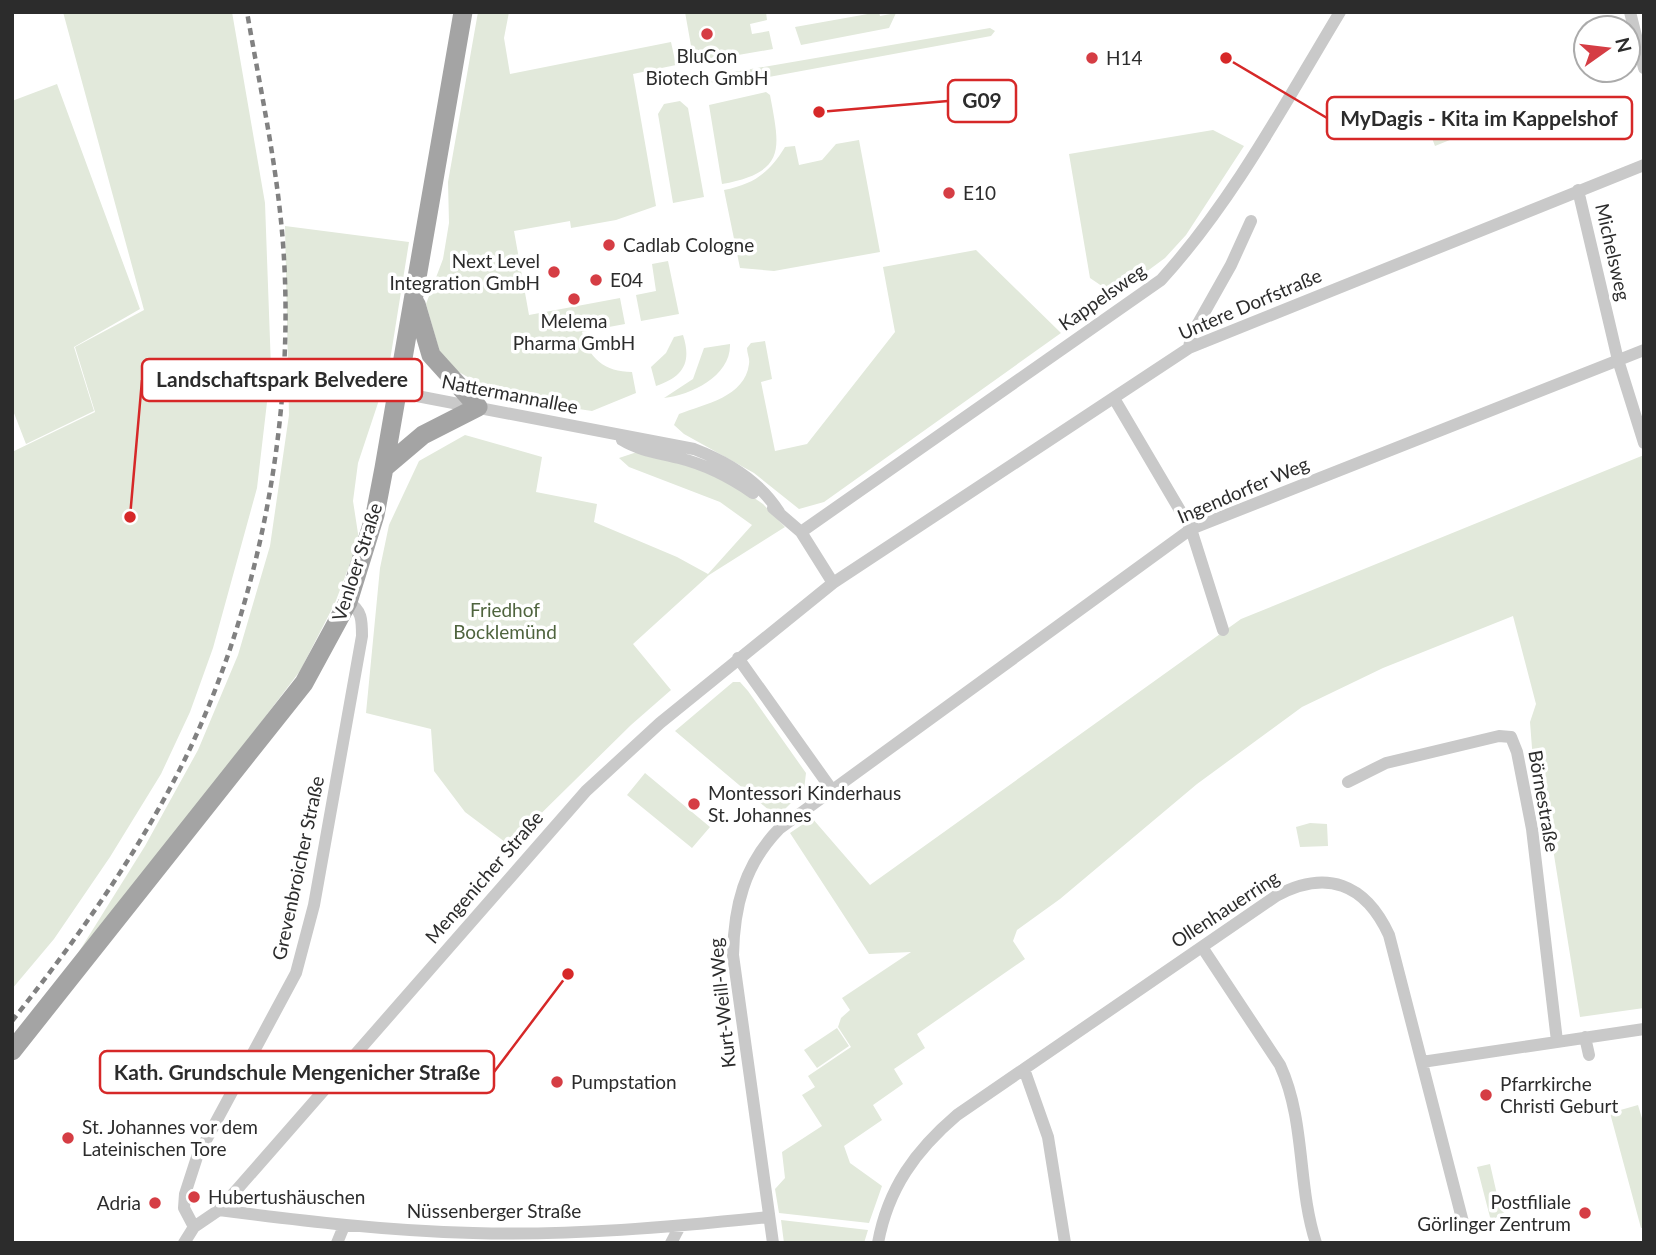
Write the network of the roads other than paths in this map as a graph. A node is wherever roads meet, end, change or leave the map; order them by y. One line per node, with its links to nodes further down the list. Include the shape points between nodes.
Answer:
1 (463, 12): 8 (main road, Venloer Straße)
2 (1340, 12): 18 (street, Kappelsweg, via 1236,182 1161,280)
3 (1630, 12): 4 (street)
4 (1644, 68)
5 (1644, 165): 6 (street, Untere Dorfstraße)
6 (1578, 190): 9 (street, Untere Dorfstraße); 11 (street, Michelsweg)
7 (1251, 221): 9 (street)
8 (413, 296): 12 (main road, Venloer Straße); 14 (main road, via 431,355)
9 (1189, 348): 13 (street, Untere Dorfstraße)
10 (1644, 350): 11 (street, Ingendorfer Weg)
11 (1618, 360): 15 (street, Michelsweg); 17 (street, Ingendorfer Weg)
12 (396, 393): 14 (street, Nattermannallee); 16 (main road, Venloer Straße)
13 (1115, 400): 17 (street); 19 (street, Untere Dorfstraße)
14 (478, 407): 16 (main road, via 423,435); 18 (street, Nattermannallee, via 616,436 632,446 729,476)
15 (1644, 443)
16 (384, 468): 20 (main road, Venloer Straße, via 375,515)
17 (1191, 529): 21 (street); 24 (street, Ingendorfer Weg)
18 (801, 532): 19 (street, Nattermannallee)
19 (833, 583): 22 (street, Mengenicher Straße)
20 (348, 601): 29 (main road, Venloer Straße, via 325,649 277,720); 38 (street, Grevenbroicher Straße, via 361,616 362,636 314,905 296,973 197,1157 184,1208)
21 (1223, 630)
22 (738, 658): 24 (street); 33 (street, Mengenicher Straße, via 660,723 566,812)
23 (1348, 782): 28 (street, Börnestraße, via 1386,763 1511,737 1532,829)
24 (832, 790): 34 (street, Kurt-Weill-Weg, via 779,829 760,850 745,879 734,918 733,956)
25 (1202, 947): 31 (street, Ollenhauerring, via 1294,886 1329,882 1359,893 1373,906 1389,934); 32 (street, Ollenhauerring); 47 (street, via 1288,1083 1296,1108 1308,1213)
26 (1644, 1029): 27 (street)
27 (1584, 1037): 28 (street); 30 (street)
28 (1556, 1041): 31 (street)
29 (12, 1051)
30 (1589, 1055)
31 (1422, 1062): 37 (street, Ollenhauerring)
32 (1024, 1069): 45 (street, Ollenhauerring, via 957,1115 917,1153 889,1201); 46 (street, via 1048,1137)
33 (219, 1210): 35 (street, Nüssenberger Straße); 38 (street, Mengenicher Straße)
34 (769, 1217): 36 (street, Nüssenberger Straße); 44 (street, Kurt-Weill-Weg)
35 (344, 1226): 39 (street, Nüssenberger Straße, via 474,1233); 41 (street)
36 (680, 1226): 39 (street, Nüssenberger Straße); 43 (street)
37 (1464, 1226)
38 (194, 1227): 40 (street)
39 (614, 1230): 42 (street)
40 (184, 1243)
41 (337, 1243)
42 (607, 1243)
43 (671, 1243)
44 (773, 1243)
45 (878, 1243)
46 (1065, 1243)
47 (1316, 1243)

